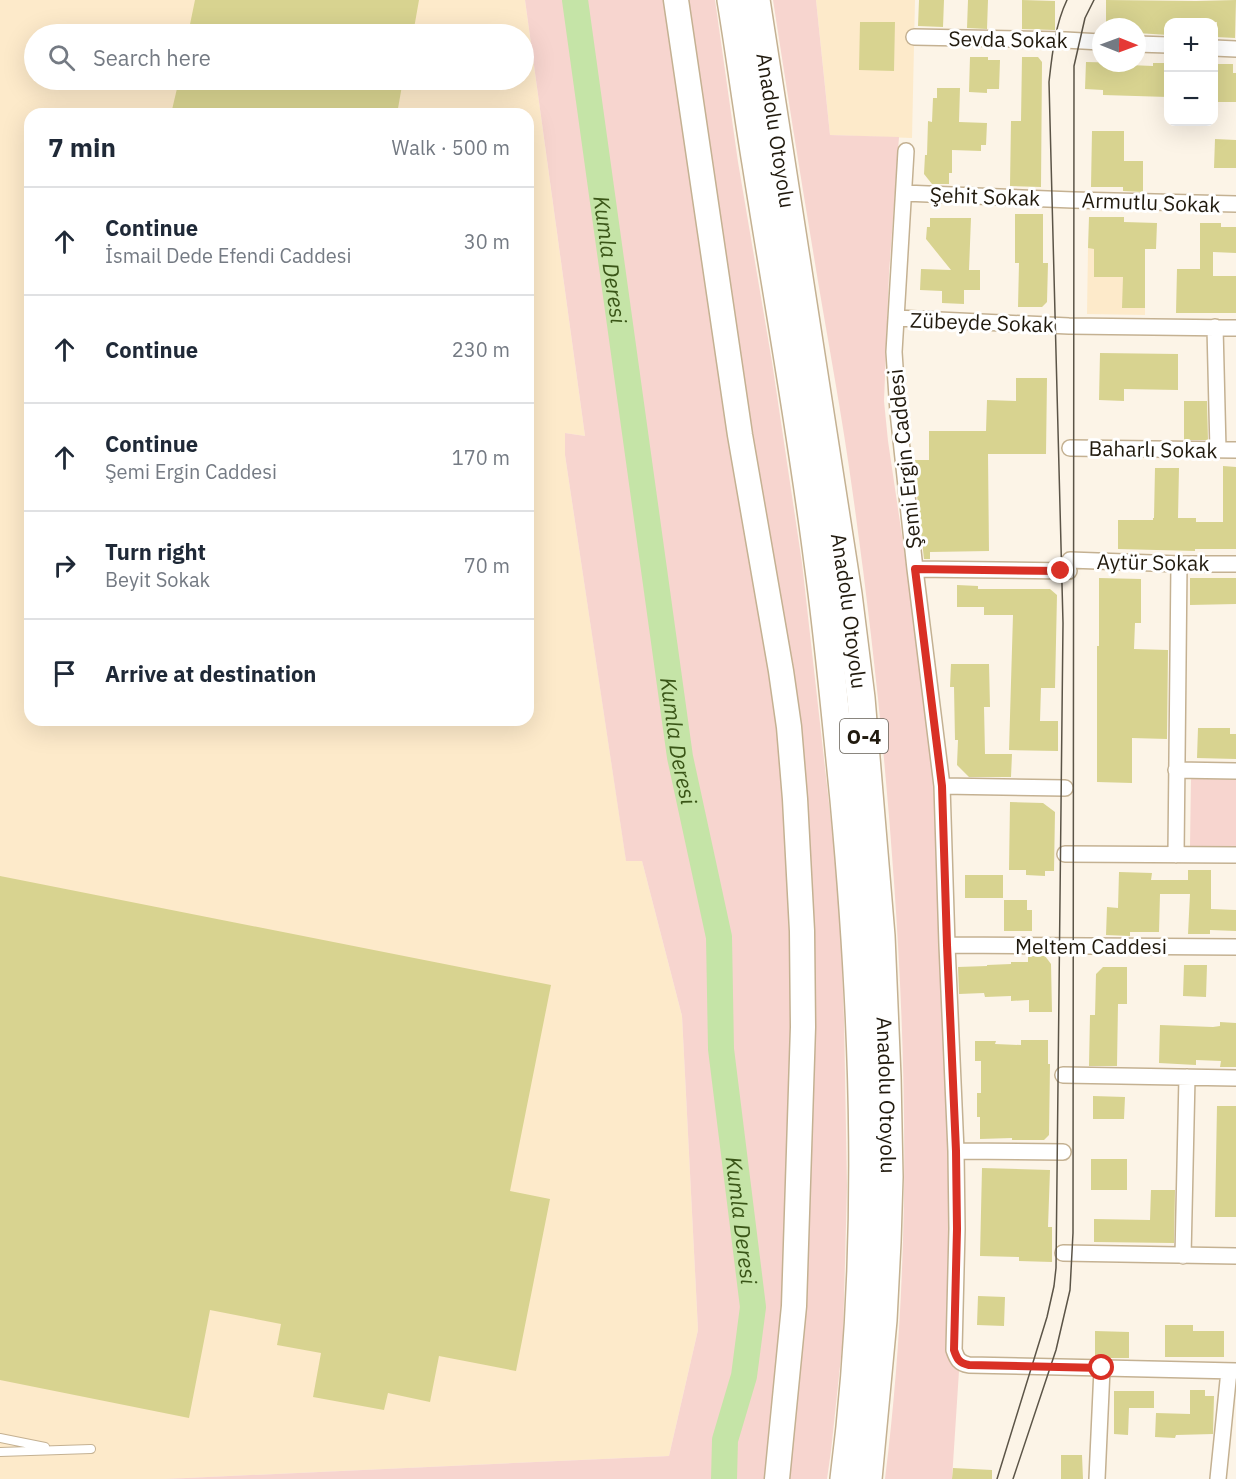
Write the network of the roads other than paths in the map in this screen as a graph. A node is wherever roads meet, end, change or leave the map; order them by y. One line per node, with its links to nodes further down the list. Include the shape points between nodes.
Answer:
1 (676, 0): 46 (main road, via 740,435 781,671 795,799 802,932 802,1039 794,1306)
2 (731, 0): 47 (highway, Anadolu Otoyolu / O-4, via 818,561 856,935 863,1100 863,1238)
3 (756, 0): 48 (highway, Anadolu Otoyolu / O-4, via 848,594 879,912 888,1188 883,1320)
4 (914, 38): 5 (street, Sevda Sokak)
5 (1092, 42)
6 (1146, 44): 7 (street)
7 (1164, 45)
8 (1218, 48): 9 (street)
9 (1236, 49)
10 (906, 151): 11 (street, Şemi Ergin Caddesi)
11 (904, 193): 12 (street, Şehit Sokak); 14 (street, Şemi Ergin Caddesi)
12 (1066, 200): 13 (street, Armutlu Sokak)
13 (1236, 204)
14 (896, 318): 15 (street, Zübeyde Sokak, via 1069,326); 22 (street, Şemi Ergin Caddesi, via 898,412)
15 (1215, 327): 16 (street, Zübeyde Sokak); 18 (street)
16 (1236, 328)
17 (1070, 448): 18 (street, Baharlı Sokak)
18 (1218, 450): 19 (street, Baharlı Sokak)
19 (1236, 450)
20 (1179, 564): 21 (street, Aytür Sokak); 22 (street, Aytür Sokak); 23 (street)
21 (1236, 564)
22 (915, 569): 25 (street, Şemi Ergin Caddesi)
23 (1176, 770): 24 (street); 28 (street)
24 (1236, 771)
25 (942, 786): 26 (street); 30 (street, Şemi Ergin Caddesi)
26 (1065, 788)
27 (1065, 854): 28 (street)
28 (1176, 855): 29 (street)
29 (1236, 855)
30 (947, 945): 31 (street, Meltem Caddesi); 35 (street, Şemi Ergin Caddesi)
31 (1236, 947)
32 (1063, 1075): 33 (street)
33 (1187, 1077): 34 (street); 38 (street)
34 (1236, 1078)
35 (956, 1151): 36 (street); 40 (street, Şemi Ergin Caddesi, via 956,1359 969,1365)
36 (1063, 1152)
37 (1063, 1253): 38 (street)
38 (1183, 1256): 39 (street)
39 (1236, 1256)
40 (1102, 1368): 41 (street); 49 (street)
41 (1232, 1371): 50 (street)
42 (0, 1438): 44 (lane)
43 (91, 1449): 44 (lane)
44 (61, 1450): 45 (lane)
45 (0, 1452)
46 (777, 1479)
47 (844, 1479)
48 (868, 1479)
49 (1097, 1479)
50 (1218, 1479)

